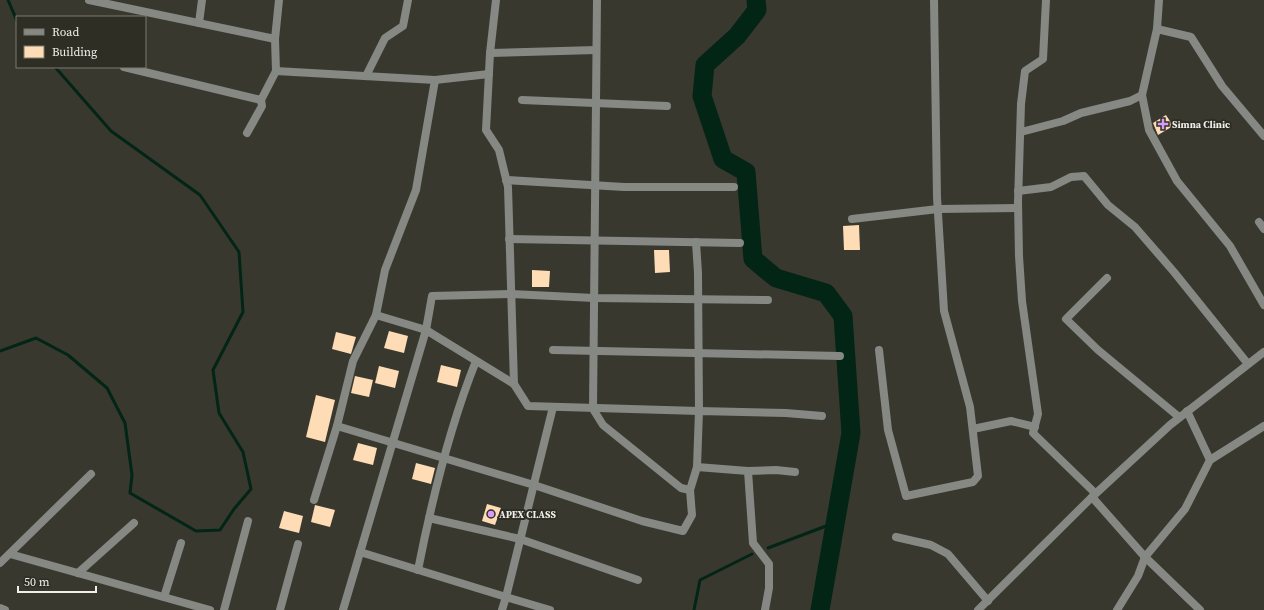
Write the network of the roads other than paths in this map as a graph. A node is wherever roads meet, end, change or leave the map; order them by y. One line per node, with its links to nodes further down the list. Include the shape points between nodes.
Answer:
1 (89, 0): 11 (street)
2 (136, 0): 11 (street)
3 (202, 0): 12 (street)
4 (279, 0): 14 (street)
5 (408, 0): 20 (street, via 403,26 385,38)
6 (496, 0): 16 (street)
7 (597, 0): 15 (street)
8 (934, 0): 35 (street)
9 (1046, 0): 27 (street, via 1043,59 1025,71)
10 (1159, 0): 13 (street)
11 (134, 9): 12 (street)
12 (199, 23): 14 (street)
13 (1157, 29): 22 (street); 29 (street, via 1191,37 1222,86)
14 (275, 39): 18 (street)
15 (596, 50): 16 (street); 25 (street)
16 (490, 52): 19 (street)
17 (127, 68): 23 (street)
18 (276, 71): 20 (street); 23 (street)
19 (489, 74): 21 (street); 30 (street, via 486,130 499,150)
20 (366, 76): 21 (street)
21 (435, 80): 47 (street, via 416,190 386,270)
22 (1142, 95): 27 (street, via 1130,101 1087,111 1063,121); 46 (street, via 1149,130 1177,181 1230,246)
23 (261, 100): 28 (street, via 262,106)
24 (522, 100): 25 (street)
25 (596, 103): 26 (street); 31 (street)
26 (667, 106)
27 (1021, 132): 33 (street)
28 (247, 133)
29 (1264, 136)
30 (506, 180): 31 (street); 37 (street)
31 (595, 185): 32 (street); 38 (street)
32 (734, 187)
33 (1018, 191): 34 (street); 56 (street, via 1051,187 1071,177 1084,176 1108,205 1134,227 1174,272)
34 (1018, 208): 35 (street); 66 (street, via 1022,301 1038,414)
35 (938, 210): 36 (street); 67 (street, via 944,311 970,407)
36 (852, 219)
37 (509, 239): 38 (street); 42 (street)
38 (595, 240): 39 (street); 43 (street)
39 (696, 242): 40 (street); 44 (street)
40 (740, 243)
41 (1108, 278): 63 (street, via 1066,319 1098,350)
42 (511, 294): 43 (street); 48 (street, via 432,296); 57 (street)
43 (594, 298): 44 (street); 51 (street)
44 (698, 299): 45 (street); 53 (street)
45 (768, 300)
46 (1264, 305)
47 (376, 315): 48 (street); 64 (street, via 353,361)
48 (426, 330): 55 (street); 68 (street)
49 (553, 350): 51 (street)
50 (879, 350): 67 (street, via 888,430 906,496 973,482 978,476)
51 (593, 352): 53 (street); 59 (street)
52 (1264, 352): 56 (street)
53 (699, 354): 54 (street); 60 (street)
54 (840, 356)
55 (476, 361): 57 (street); 69 (street, via 462,396)
56 (1248, 364): 61 (street)
57 (514, 384): 58 (street, via 528,406)
58 (553, 407): 59 (street); 75 (street)
59 (593, 409): 60 (street); 76 (street, via 603,425 681,488)
60 (699, 411): 62 (street); 71 (street)
61 (1187, 411): 63 (street); 70 (street)
62 (822, 416)
63 (1180, 417): 77 (street)
64 (337, 426): 68 (street); 78 (street)
65 (1264, 426): 70 (street)
66 (1035, 427): 67 (street, via 1011,421); 77 (street, via 1033,432)
67 (973, 429)
68 (392, 443): 69 (street); 86 (street)
69 (444, 458): 75 (street); 79 (street)
70 (1210, 460): 88 (street, via 1185,509)
71 (697, 467): 72 (street); 76 (street)
72 (748, 471): 73 (street); 104 (street, via 753,543 769,564 769,588)
73 (795, 472)
74 (91, 474): 87 (street)
75 (534, 485): 76 (street, via 642,521 683,531 692,515); 83 (street)
76 (690, 490)
77 (1094, 495): 88 (street); 95 (street)
78 (314, 500)
79 (429, 518): 83 (street); 90 (street)
80 (248, 521): 99 (street)
81 (134, 523): 91 (street)
82 (896, 537): 95 (street, via 930,545 948,554)
83 (520, 539): 92 (street); 94 (street)
84 (181, 544): 93 (street)
85 (298, 544): 100 (street)
86 (360, 552): 90 (street); 101 (street)
87 (10, 554): 89 (street); 91 (street)
88 (1145, 557): 106 (street, via 1138,576); 107 (street)
89 (0, 563)
90 (418, 570): 94 (street)
91 (78, 573): 93 (street)
92 (638, 580)
93 (164, 597): 98 (street)
94 (506, 597): 102 (street); 103 (street)
95 (988, 601): 105 (street)
96 (0, 608): 97 (street)
97 (4, 610)
98 (210, 610)
99 (224, 610)
100 (280, 610)
101 (343, 610)
102 (502, 610)
103 (550, 610)
104 (765, 610)
105 (978, 610)
106 (1117, 610)
107 (1200, 610)

